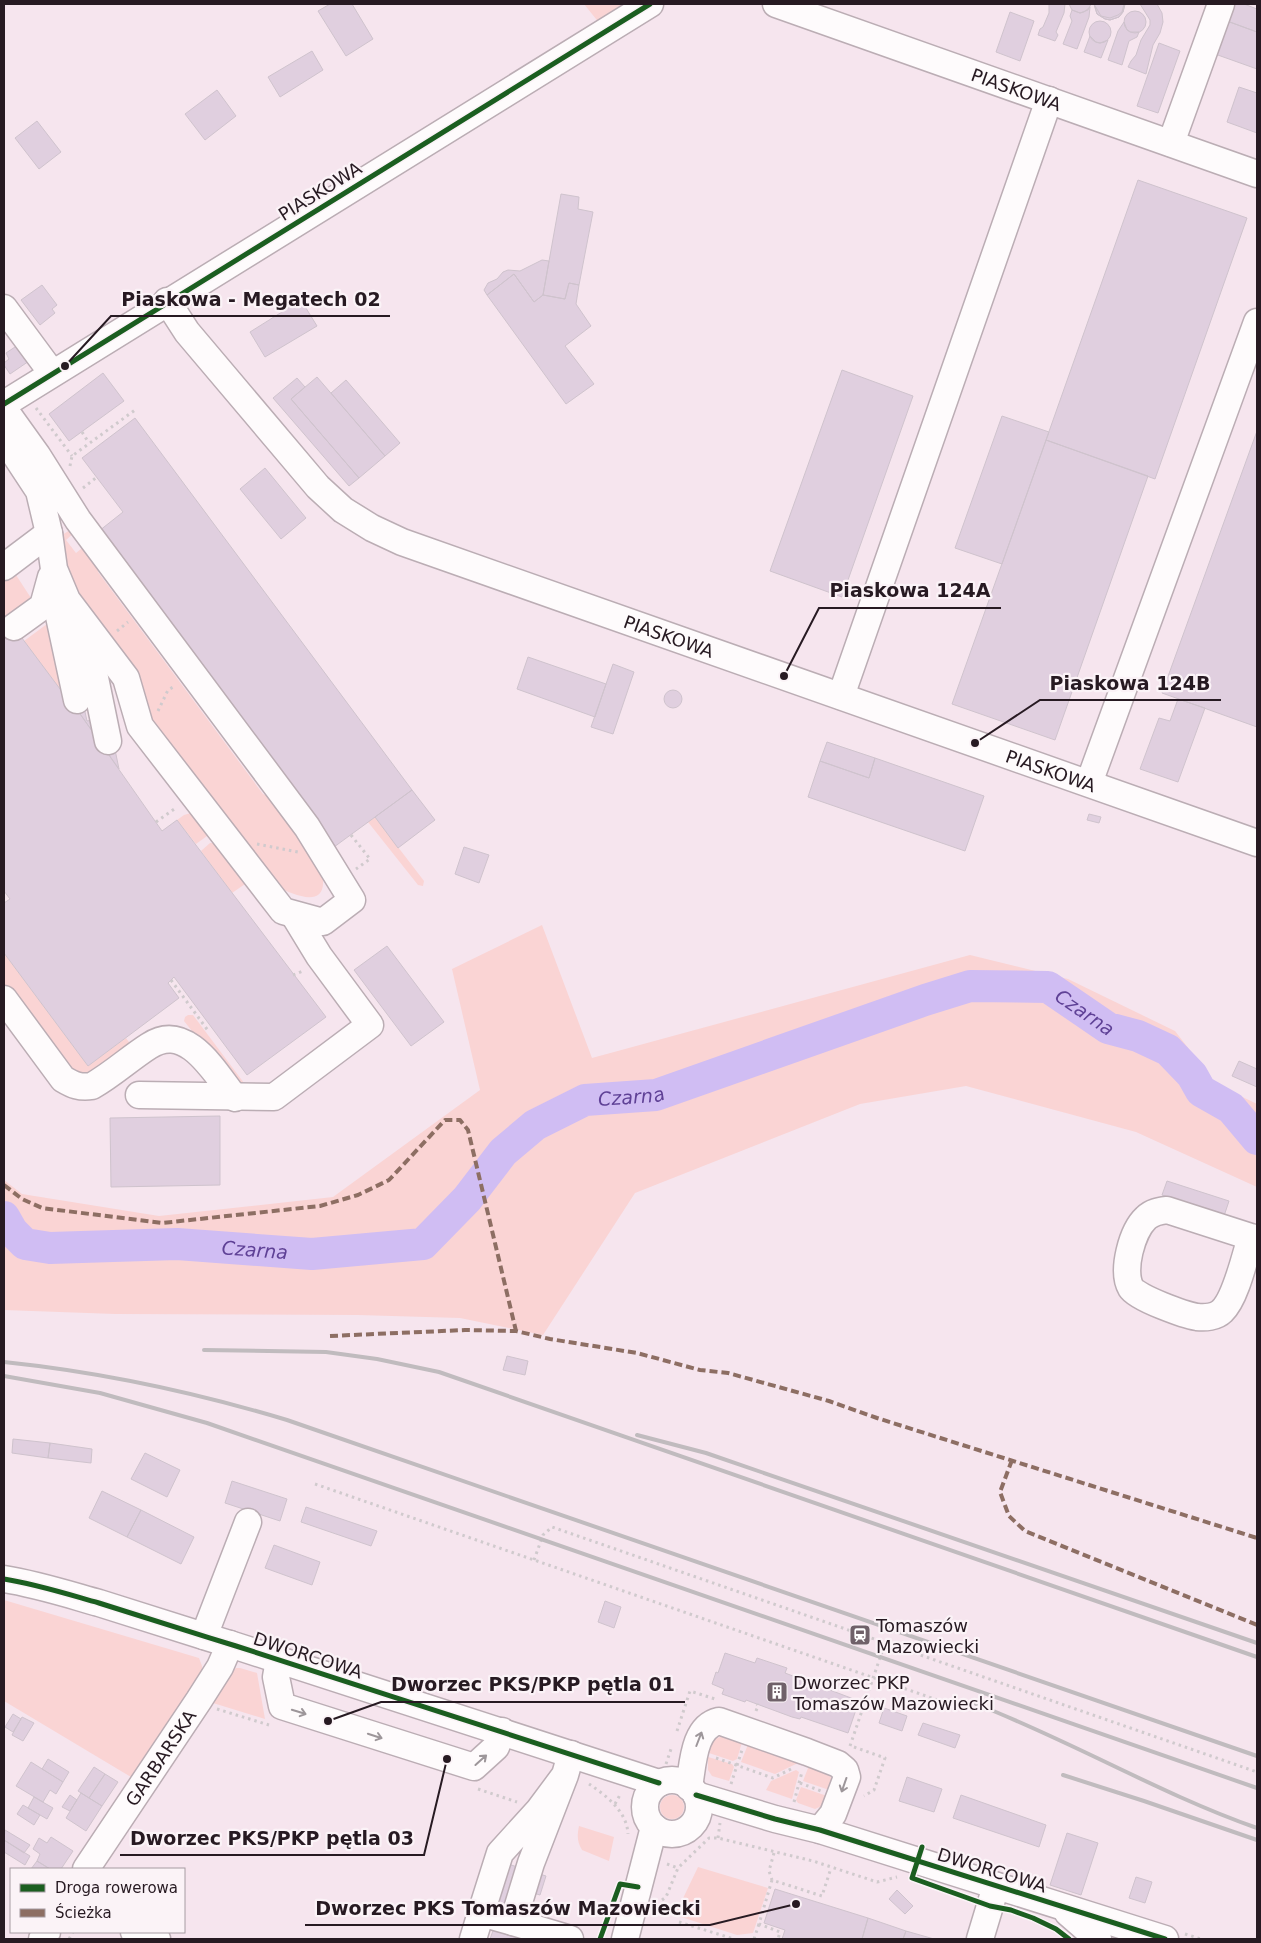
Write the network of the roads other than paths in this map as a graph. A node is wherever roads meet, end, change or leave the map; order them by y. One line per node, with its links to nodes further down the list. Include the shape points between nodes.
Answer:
1 (650, 4): 7 (street, PIASKOWA)
2 (776, 4): 4 (street, PIASKOWA)
3 (1221, 4): 5 (street)
4 (1049, 100): 5 (street, PIASKOWA); 19 (street)
5 (1171, 143): 6 (street, PIASKOWA)
6 (1257, 174)
7 (167, 301): 10 (street, PIASKOWA); 19 (street, PIASKOWA, via 187,332 318,487 344,510 372,528 412,546)
8 (4, 308): 10 (street)
9 (1257, 322): 23 (street)
10 (52, 374): 11 (street, PIASKOWA)
11 (4, 404)
12 (4, 409): 25 (street, via 78,520 308,827 352,900 323,922)
13 (4, 438): 14 (street, via 39,491)
14 (49, 533): 15 (street); 16 (street)
15 (4, 567)
16 (54, 569): 17 (street); 18 (street, via 43,606); 20 (street, via 57,607)
17 (76, 613): 21 (street); 22 (street); 25 (street, via 126,678 140,726 283,911)
18 (14, 627)
19 (841, 696): 23 (street, PIASKOWA)
20 (76, 700)
21 (93, 720)
22 (108, 741)
23 (1089, 783): 24 (street, PIASKOWA)
24 (1257, 843)
25 (294, 915): 28 (street, via 319,956 370,1026 274,1097)
26 (4, 999): 28 (street, via 63,1078 74,1086 92,1086 151,1044 164,1039 178,1040 201,1055)
27 (139, 1095): 28 (street)
28 (235, 1098)
29 (1254, 1238): 29 (street, via 1167,1210 1155,1212 1145,1218 1137,1231 1126,1266 1127,1280 1132,1291 1143,1298 1196,1316 1209,1317 1221,1313 1230,1302)
30 (248, 1522): 32 (street)
31 (4, 1579): 32 (street, DWORCOWA, via 27,1582)
32 (204, 1636): 33 (street, DWORCOWA)
33 (230, 1644): 34 (street, DWORCOWA); 43 (street, GARBARSKA, via 199,1700)
34 (279, 1660): 35 (street, DWORCOWA); 35 (street, one-way to 35, via 276,1677 282,1706 378,1737 474,1767 496,1747)
35 (502, 1731): 36 (street, DWORCOWA)
36 (573, 1763): 37 (street, DWORCOWA); 39 (street); 41 (street, DWORCOWA, via 624,1789)
37 (660, 1773): 38 (street, DWORCOWA); 41 (street, via 646,1799)
38 (692, 1791): 40 (street, DWORCOWA); 41 (street, via 698,1805 697,1815); 42 (street, one-way to 42, via 685,1744 710,1723 719,1721 838,1764 845,1770 846,1777 833,1814)
39 (545, 1812): 46 (street, via 545,1868); 46 (street, via 500,1852)
40 (775, 1819): 41 (street, DWORCOWA); 42 (street, DWORCOWA)
41 (666, 1824): 48 (street, via 645,1856); 48 (street, via 656,1900)
42 (820, 1830): 44 (street, DWORCOWA, via 915,1870)
43 (87, 1868)
44 (996, 1886): 45 (street, DWORCOWA); 53 (street)
45 (1060, 1906): 49 (street, DWORCOWA); 54 (street)
46 (504, 1920): 50 (street); 52 (street)
47 (137, 1933): 51 (street)
48 (626, 1936)
49 (1161, 1936)
50 (558, 1938)
51 (157, 1939)
52 (473, 1939)
53 (980, 1939)
54 (1098, 1939)

